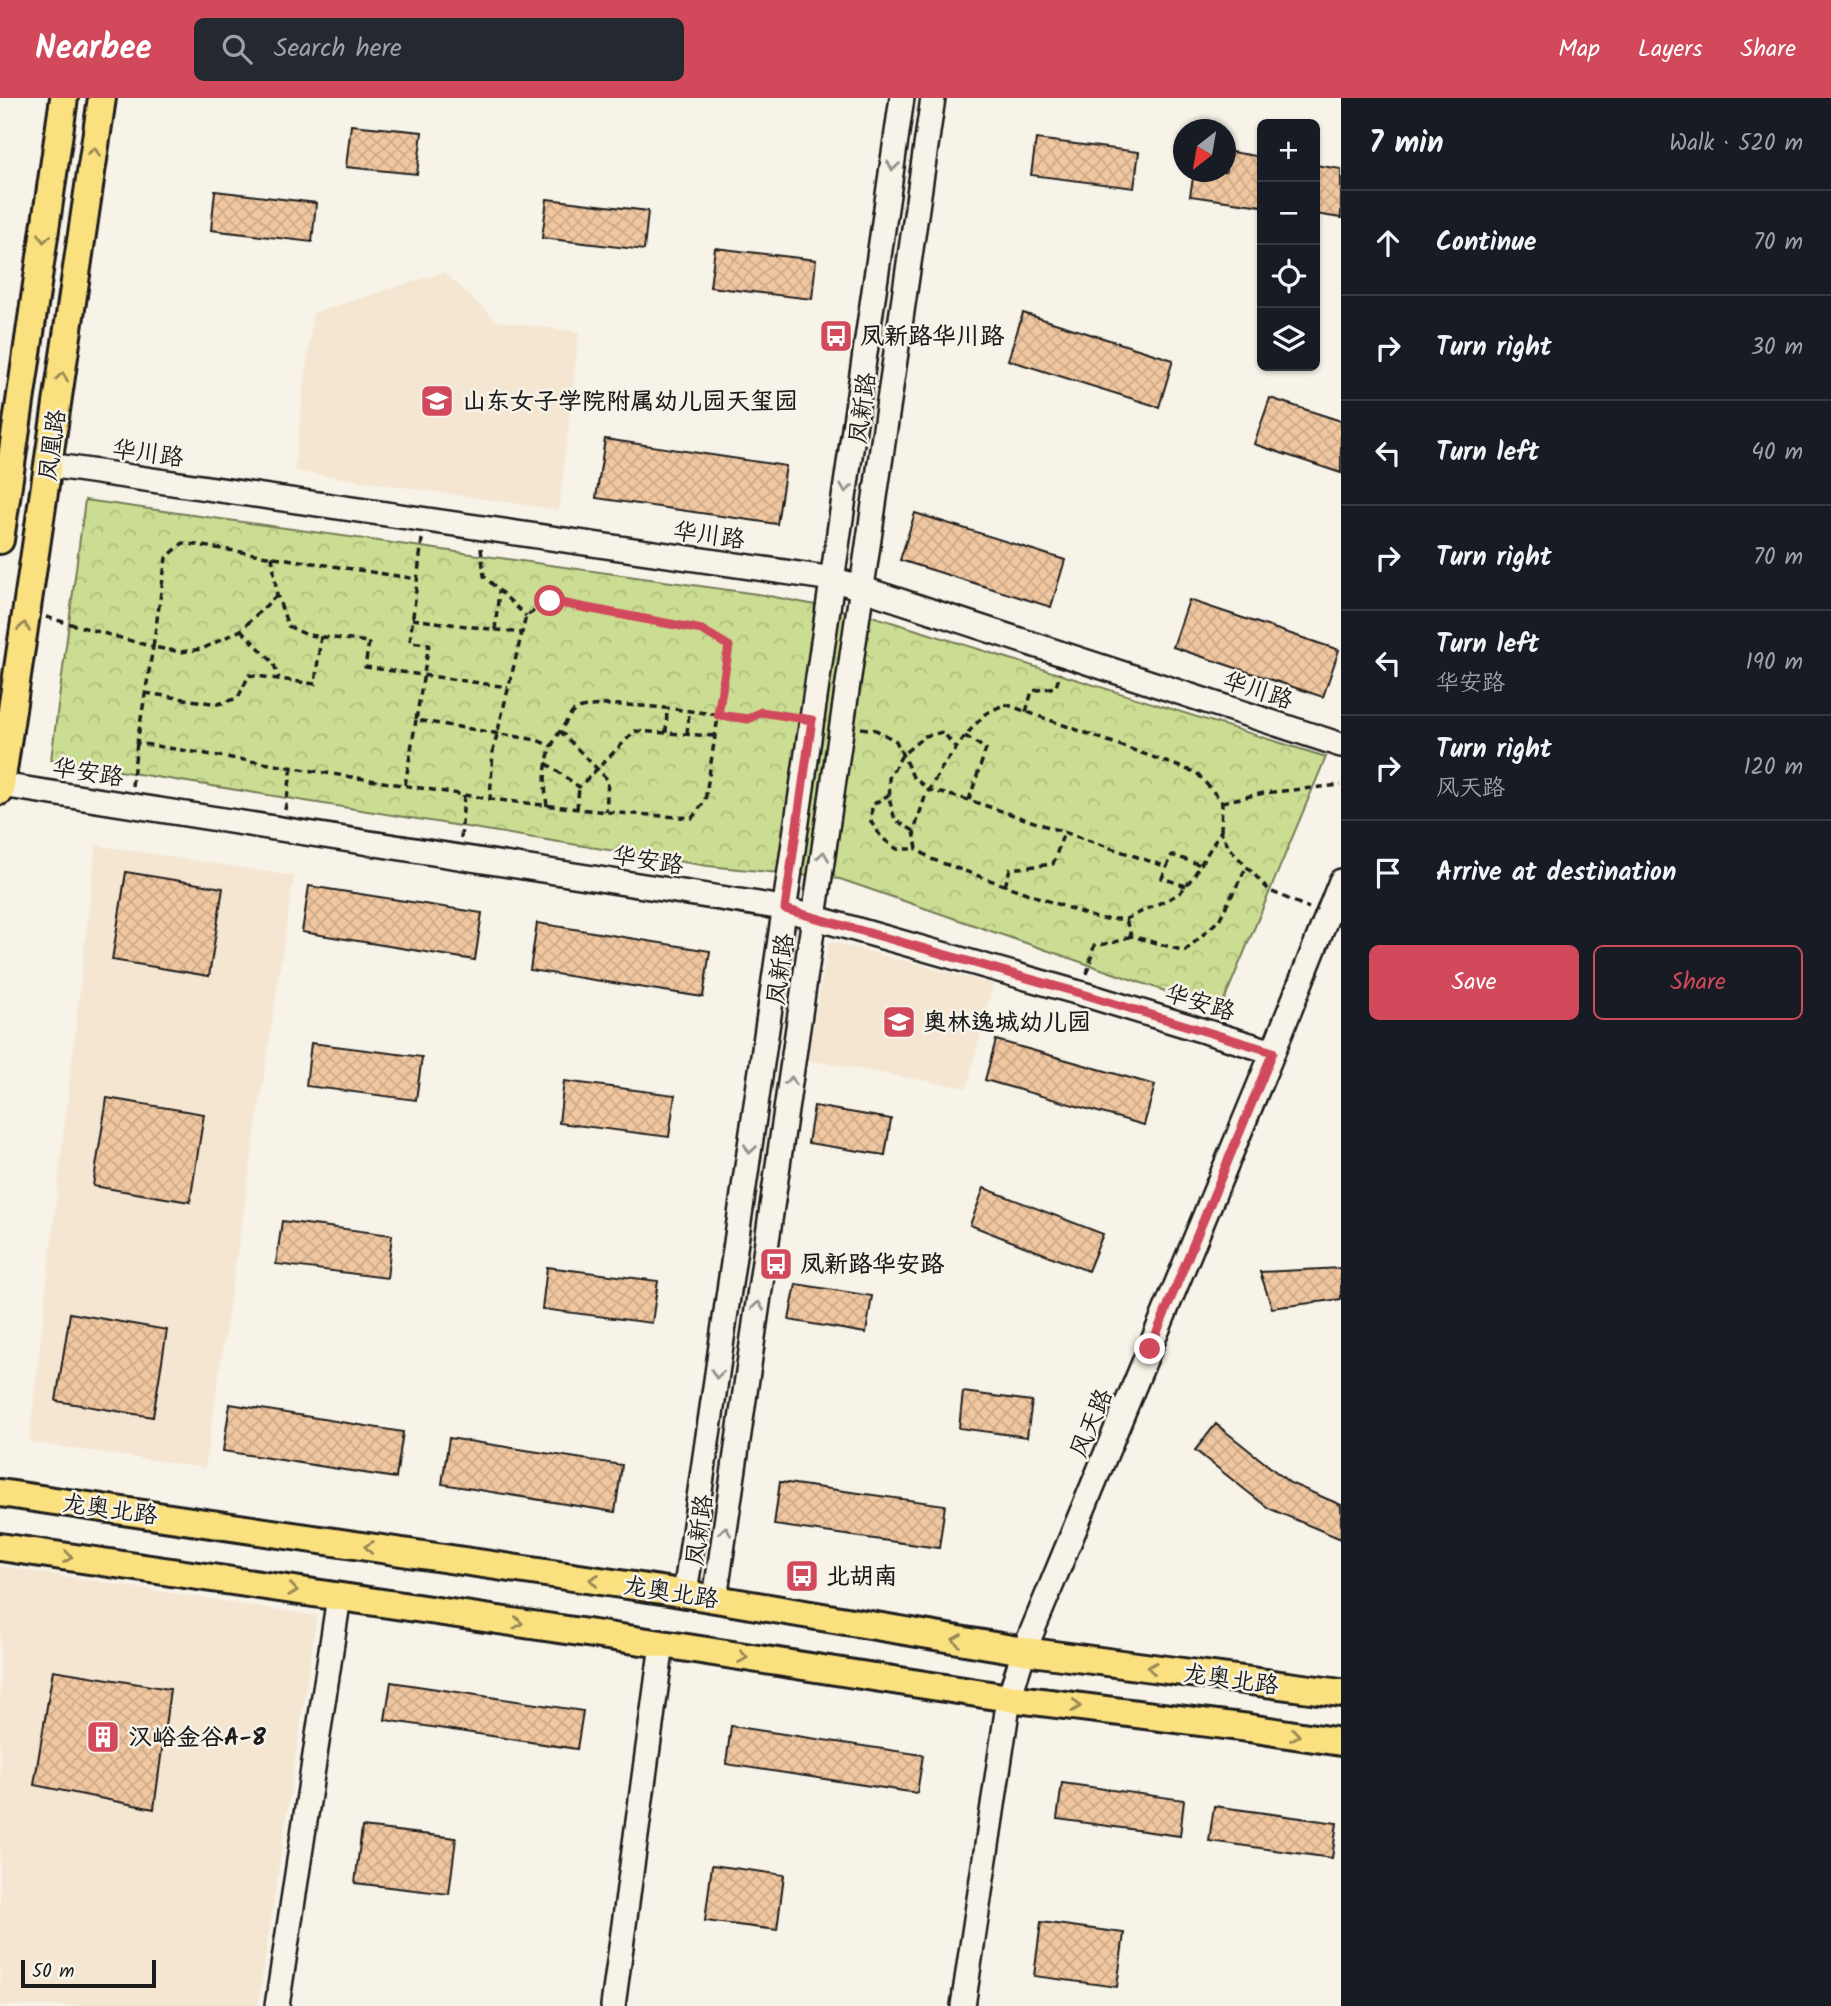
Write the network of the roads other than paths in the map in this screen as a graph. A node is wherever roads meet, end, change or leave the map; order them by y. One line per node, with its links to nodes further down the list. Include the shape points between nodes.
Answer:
1 (64, 98): 5 (main road, 凤凰路, one-way to 5)
2 (102, 98): 6 (main road, 凤凰路, one-way to 2)
3 (902, 98): 8 (street, one-way to 8)
4 (933, 98): 9 (street, 凤新路)
5 (6, 464): 7 (main road, 凤凰路)
6 (49, 465): 8 (street, 华川路); 11 (main road, 凤凰路, one-way to 6)
7 (0, 540)
8 (833, 579): 9 (street, 华川路); 14 (street)
9 (862, 589): 10 (street, 华川路); 15 (street, 凤新路, one-way to 9)
10 (1341, 745)
11 (1, 785): 12 (main road, 凤凰路); 14 (street, 华安路)
12 (0, 791)
13 (1341, 881): 16 (street, 风天路)
14 (785, 909): 15 (street, 华安路); 19 (street, one-way to 19)
15 (814, 918): 16 (street, 华安路); 21 (street, 凤新路, one-way to 15)
16 (1273, 1052): 23 (street, 风天路)
17 (0, 1493): 19 (main road, 龙奥北路, one-way to 17)
18 (0, 1547): 20 (main road, 龙奥北路, one-way to 20)
19 (685, 1594): 21 (main road, 龙奥北路)
20 (339, 1597): 22 (main road, 龙奥北路, one-way to 22); 27 (street)
21 (715, 1599): 23 (main road, 龙奥北路, one-way to 21)
22 (663, 1644): 25 (main road, 龙奥北路, one-way to 25); 28 (street)
23 (1024, 1651): 24 (main road, 龙奥北路, one-way to 23); 25 (street, 风天路)
24 (1341, 1693)
25 (1009, 1698): 26 (main road, 龙奥北路, one-way to 26); 29 (street, 风天路)
26 (1341, 1742)
27 (277, 2006)
28 (613, 2006)
29 (963, 2006)

